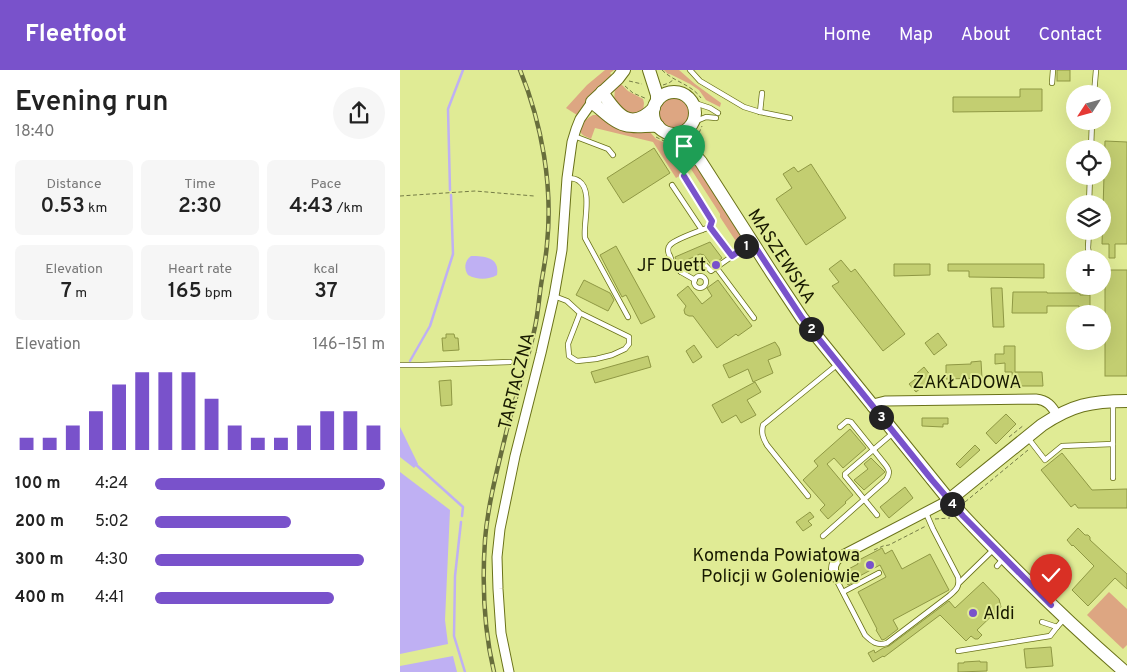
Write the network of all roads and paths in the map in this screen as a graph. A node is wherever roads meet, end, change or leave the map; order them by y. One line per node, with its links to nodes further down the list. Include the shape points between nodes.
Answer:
1 (650, 70): 12 (street); 17 (street, via 657,96)
2 (662, 70): 7 (path)
3 (690, 70): 19 (lane, via 700,81)
4 (1053, 70): 8 (lane)
5 (1096, 70): 9 (lane)
6 (623, 75): 11 (path); 13 (street, TARTACZNA)
7 (673, 79): 12 (path); 15 (path, via 695,90)
8 (1052, 83)
9 (1095, 85)
10 (625, 86): 17 (path)
11 (649, 86)
12 (668, 88): 15 (street); 17 (street)
13 (602, 92): 16 (street, TARTACZNA); 17 (street, via 617,112 629,119 643,117)
14 (762, 93): 19 (lane)
15 (697, 101): 18 (lane); 22 (street, MASZEWSKA)
16 (592, 102): 23 (street, via 625,125); 24 (street, TARTACZNA, via 580,119)
17 (653, 103): 23 (street)
18 (718, 112)
19 (760, 112): 21 (lane)
20 (716, 118): 22 (lane, via 705,117)
21 (790, 118)
22 (696, 128): 25 (street); 26 (path); 28 (street, MASZEWSKA, via 691,133)
23 (655, 130): 25 (street, MASZEWSKA, via 665,132); 25 (path, via 661,140)
24 (574, 136): 27 (lane, via 608,149); 30 (street, TARTACZNA)
25 (672, 139): 28 (street, MASZEWSKA, via 683,141)
26 (701, 148)
27 (613, 156)
28 (701, 162): 36 (street, MASZEWSKA)
29 (684, 176): 34 (lane, via 712,221)
30 (567, 178): 43 (street, TARTACZNA, via 562,250); 45 (lane, via 581,182 586,192 585,238)
31 (672, 185): 35 (lane)
32 (400, 196): 33 (path, via 475,192)
33 (534, 196)
34 (710, 227): 35 (lane); 37 (lane)
35 (702, 230): 40 (lane, via 670,245 670,258)
36 (752, 242): 37 (lane); 48 (street, MASZEWSKA, via 802,318)
37 (732, 256): 38 (lane)
38 (716, 267): 39 (lane); 46 (lane)
39 (711, 271): 40 (lane, via 699,263); 41 (lane)
40 (681, 272): 42 (lane)
41 (705, 279): 42 (lane, via 700,276); 42 (lane, via 706,285 700,288 695,286)
42 (694, 280)
43 (554, 296): 44 (lane, via 567,301); 76 (street, TARTACZNA, via 500,529 498,589 501,632)
44 (580, 313): 44 (lane, via 629,337 629,344 612,355 596,359 577,361 569,356 568,344)
45 (628, 317)
46 (754, 318)
47 (510, 362): 49 (lane)
48 (838, 364): 52 (street, MASZEWSKA); 60 (lane, via 762,430 767,445)
49 (400, 365)
50 (1127, 400): 51 (street)
51 (1113, 401): 53 (street, via 1098,401); 57 (lane)
52 (872, 407): 53 (street, ZAKŁADOWA, via 882,401 901,404 1036,399 1046,401); 55 (street, MASZEWSKA)
53 (1057, 415): 56 (street)
54 (840, 427): 58 (lane, via 850,421)
55 (894, 433): 58 (lane); 62 (street, MASZEWSKA)
56 (1028, 437): 57 (lane, via 1045,460 1062,446); 62 (street, via 996,457)
57 (1113, 444): 59 (lane)
58 (874, 450): 61 (lane, via 890,474); 61 (lane, via 845,474)
59 (1113, 478)
60 (808, 496)
61 (864, 500): 63 (lane); 66 (lane)
62 (949, 500): 64 (street); 67 (street, MASZEWSKA)
63 (877, 516)
64 (928, 517): 65 (path); 68 (path, via 927,525); 70 (street, via 841,556 834,564); 71 (lane)
65 (954, 518)
66 (824, 536)
67 (994, 548): 71 (lane); 74 (street, MASZEWSKA, via 1000,562)
68 (874, 550)
69 (880, 573): 72 (lane)
70 (835, 577): 72 (lane)
71 (959, 583): 72 (lane, via 950,596 881,645 865,635)
72 (843, 592)
73 (1042, 622): 74 (lane)
74 (1061, 622): 75 (lane, via 1050,636); 77 (street, MASZEWSKA)
75 (958, 651)
76 (509, 672)
77 (1125, 672)

